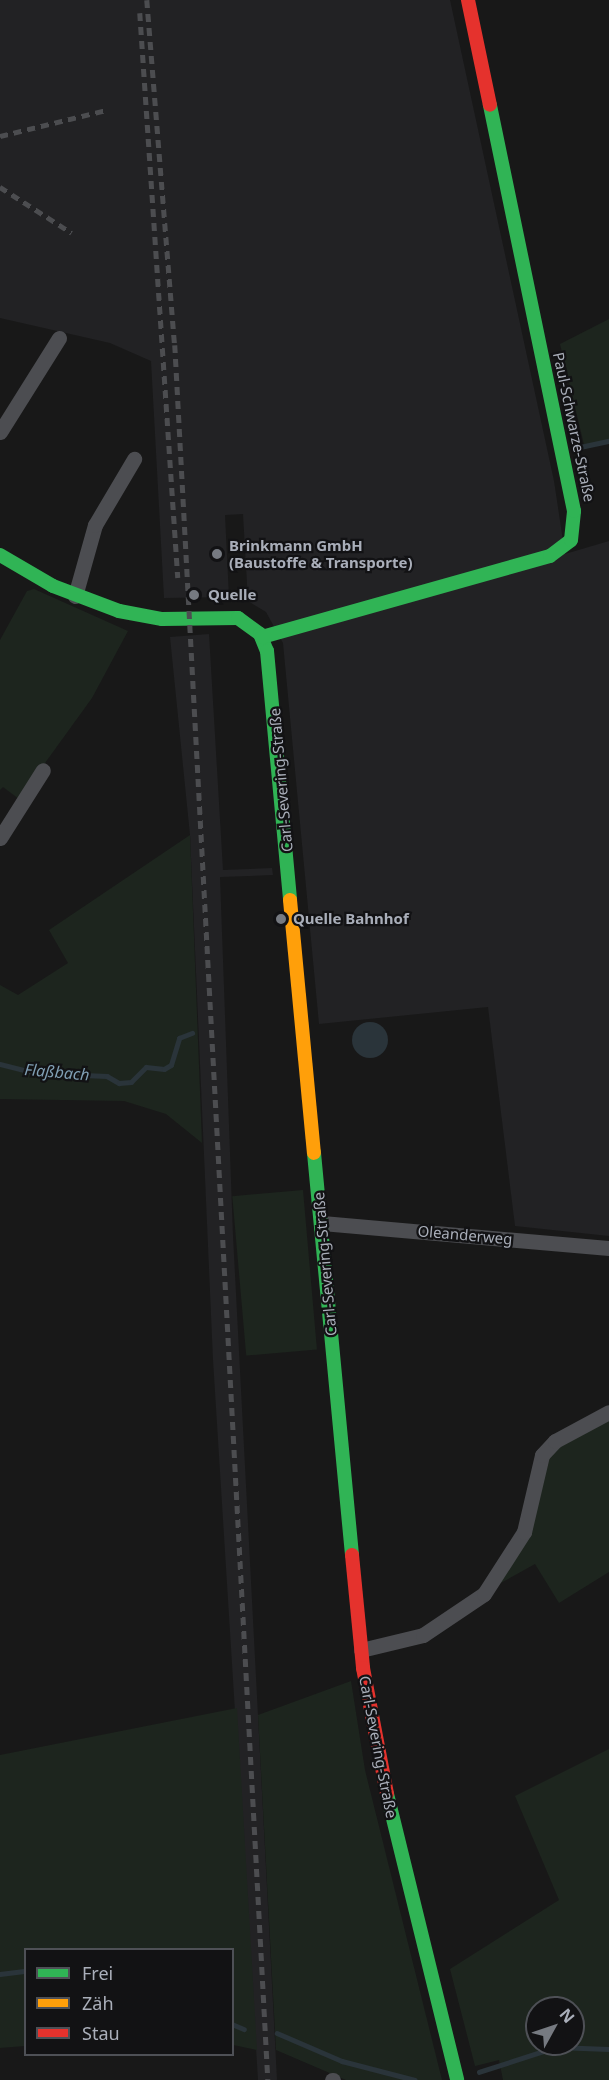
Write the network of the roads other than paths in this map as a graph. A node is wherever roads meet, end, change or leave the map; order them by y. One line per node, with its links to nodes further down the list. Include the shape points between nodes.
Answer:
1 (468, 0): 7 (street, Paul-Schwarze-Straße, via 574,512 574,531 571,540 550,556)
2 (59, 338): 3 (street)
3 (0, 432)
4 (134, 459): 6 (street, via 95,525)
5 (0, 555): 6 (street)
6 (75, 596): 7 (street, via 151,618 238,618)
7 (262, 637): 10 (street, Carl-Severing-Straße, via 275,705)
8 (43, 770): 9 (street)
9 (0, 838)
10 (322, 1223): 11 (street, Oleanderweg); 13 (street, Carl-Severing-Straße)
11 (609, 1248)
12 (609, 1412): 13 (street, via 555,1441 542,1455 524,1532 484,1594 423,1635)
13 (361, 1650): 14 (street, Carl-Severing-Straße, via 379,1764)
14 (457, 2080)

